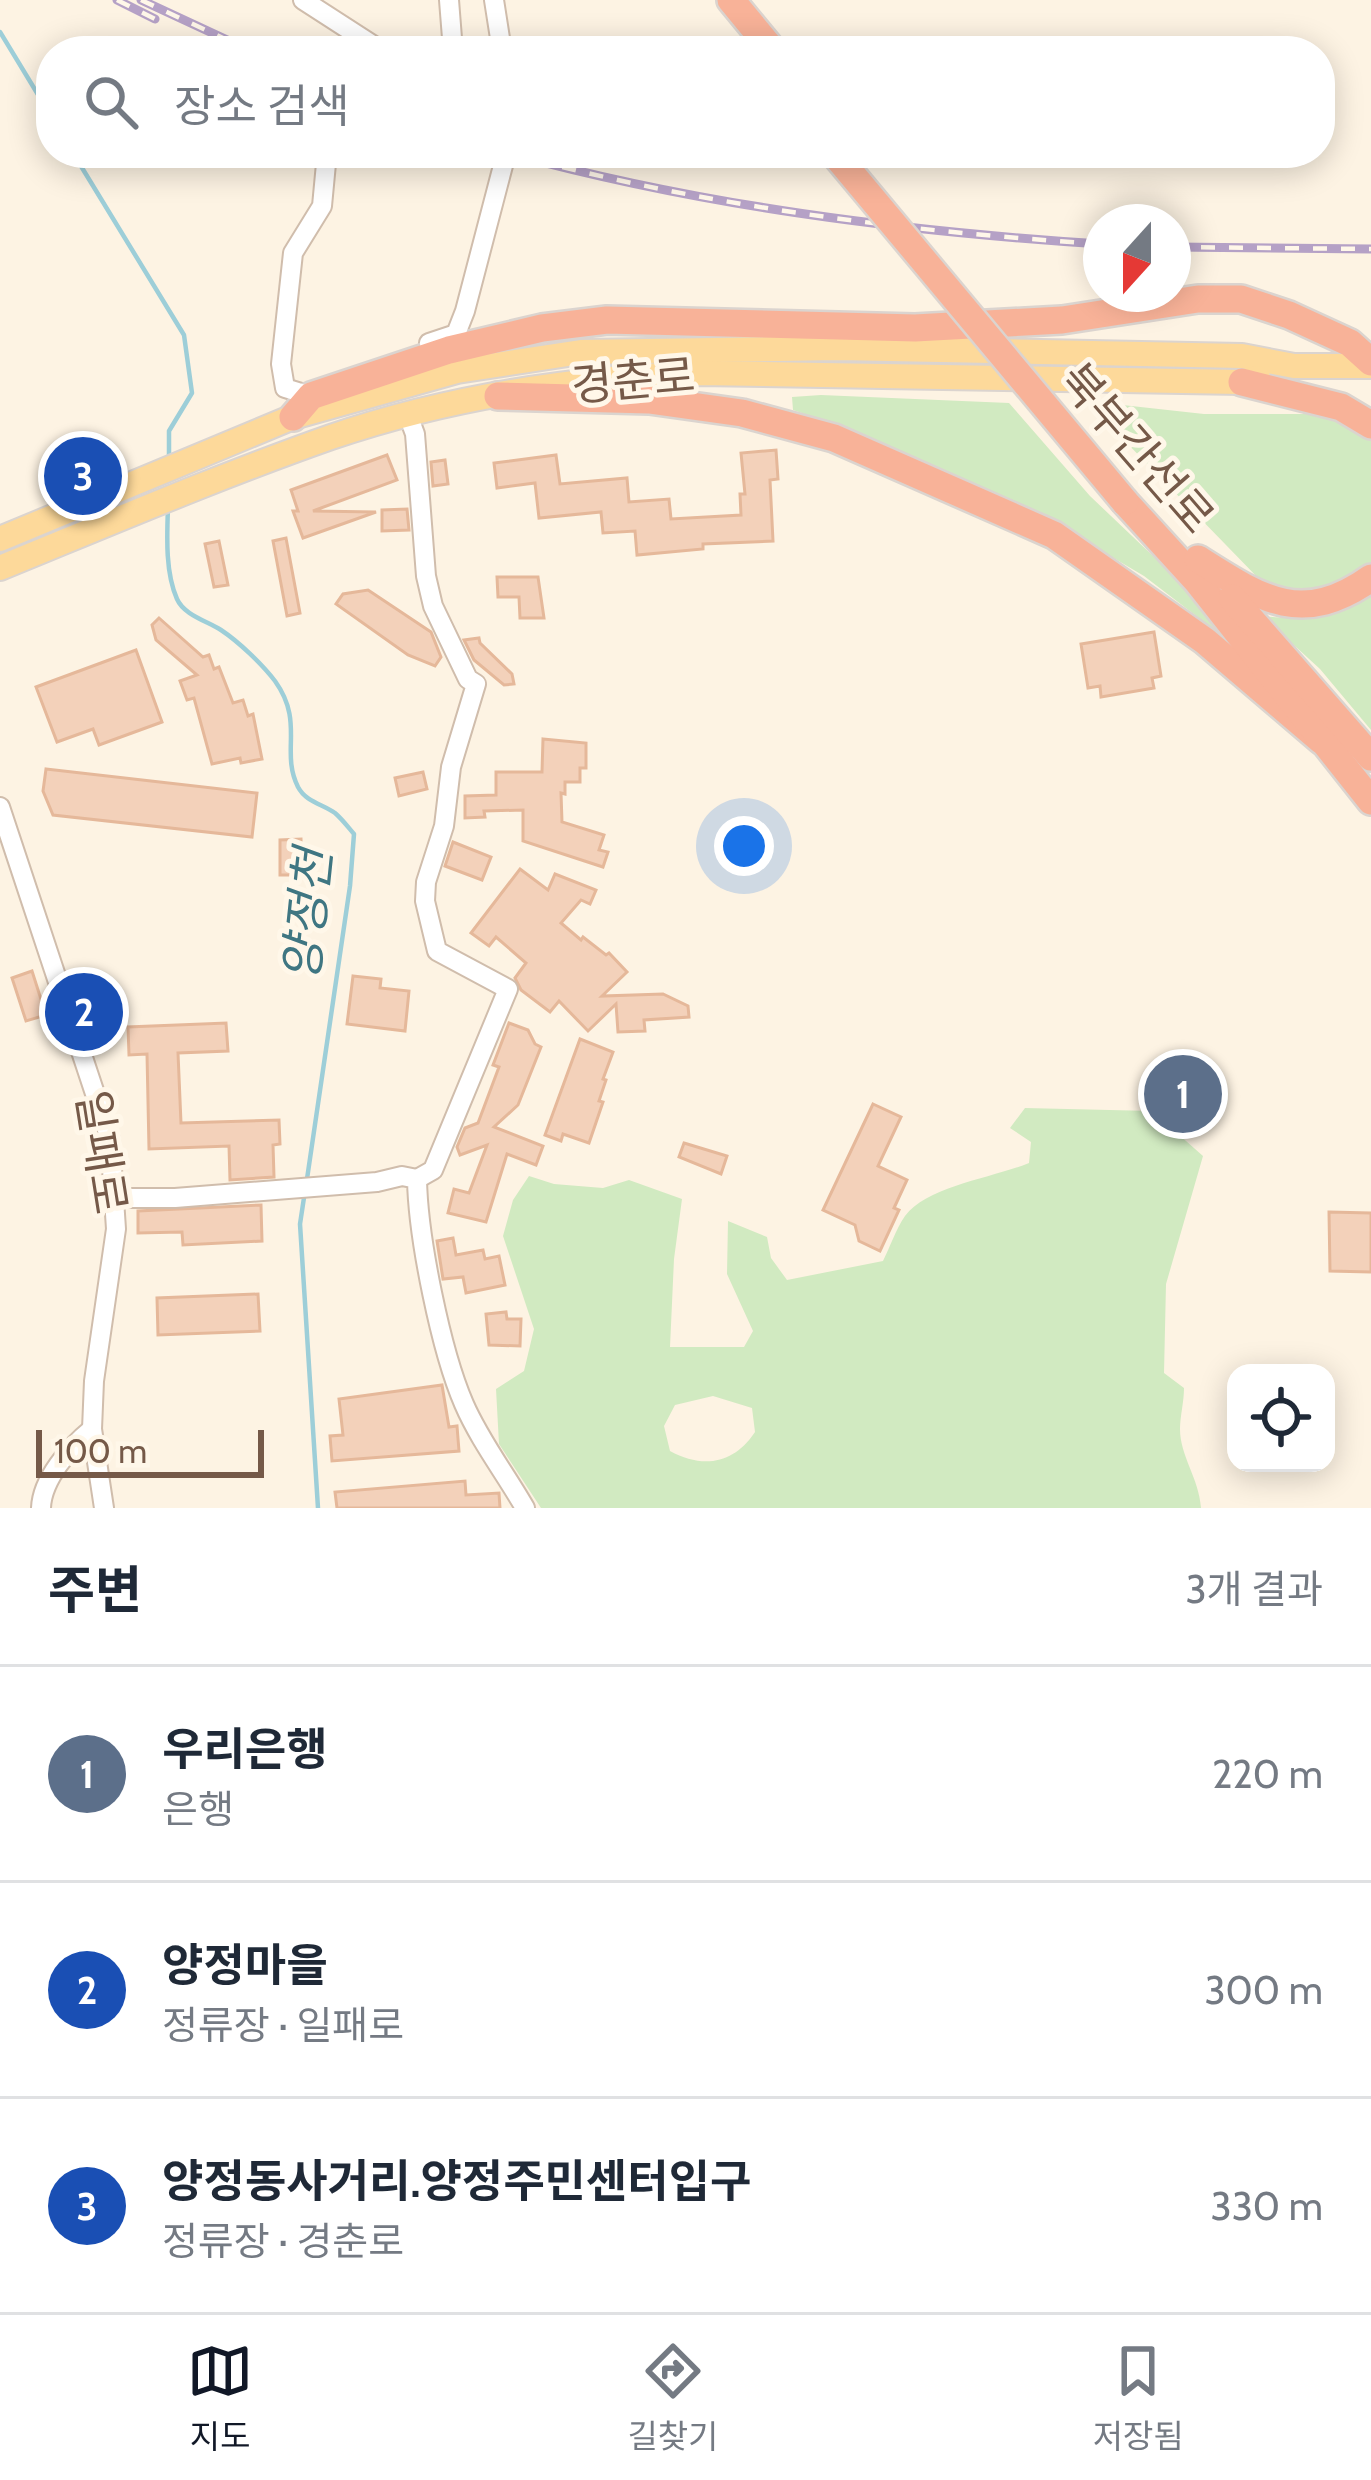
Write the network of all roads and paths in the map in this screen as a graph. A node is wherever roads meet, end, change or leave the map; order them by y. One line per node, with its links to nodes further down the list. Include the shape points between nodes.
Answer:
1 (303, 0): 6 (street)
2 (449, 0): 7 (street)
3 (494, 0): 8 (street)
4 (708, 0): 9 (highway)
5 (731, 0): 10 (highway)
6 (359, 36)
7 (451, 36)
8 (500, 36)
9 (738, 36)
10 (760, 36)
11 (326, 168): 19 (street, via 322,206 292,253 281,364 285,388)
12 (502, 168): 19 (street, via 455,334 318,380)
13 (847, 168): 22 (highway, 북부간선로, bridge)
14 (869, 168): 22 (highway, 북부간선로)
15 (1371, 364): 16 (main road, 경춘로); 19 (highway, via 1350,344 1241,299 915,328 607,320 449,350)
16 (1294, 366): 17 (main road, 경춘로); 19 (main road, 경춘로, via 1242,356 668,348 457,371)
17 (1242, 382): 18 (main road, 경춘로, via 699,373 612,376); 21 (highway, via 1341,407)
18 (498, 396): 20 (main road, 경춘로); 27 (highway, via 649,400 834,438 1054,535 1205,641)
19 (302, 406): 23 (main road, 경춘로)
20 (408, 415): 25 (main road, 경춘로); 31 (street, via 433,606 476,684 426,882 429,925 437,951 508,989 433,1170)
21 (1371, 425)
22 (1137, 501): 24 (highway, 북부간선로); 27 (highway, 북부간선로)
23 (6, 536)
24 (1198, 559): 26 (highway, via 1280,604 1345,597); 28 (highway, 북부간선로)
25 (1, 568)
26 (1371, 578)
27 (1321, 740): 29 (highway, 북부간선로)
28 (1371, 757)
29 (1371, 801)
30 (0, 807): 32 (street, 일패로, via 106,1122)
31 (416, 1179): 32 (street); 36 (street, via 431,1283 459,1389)
32 (114, 1198): 33 (street, 일패로)
33 (92, 1429): 34 (street, via 41,1493); 35 (street, 일패로)
34 (41, 1508)
35 (104, 1508)
36 (524, 1508)

